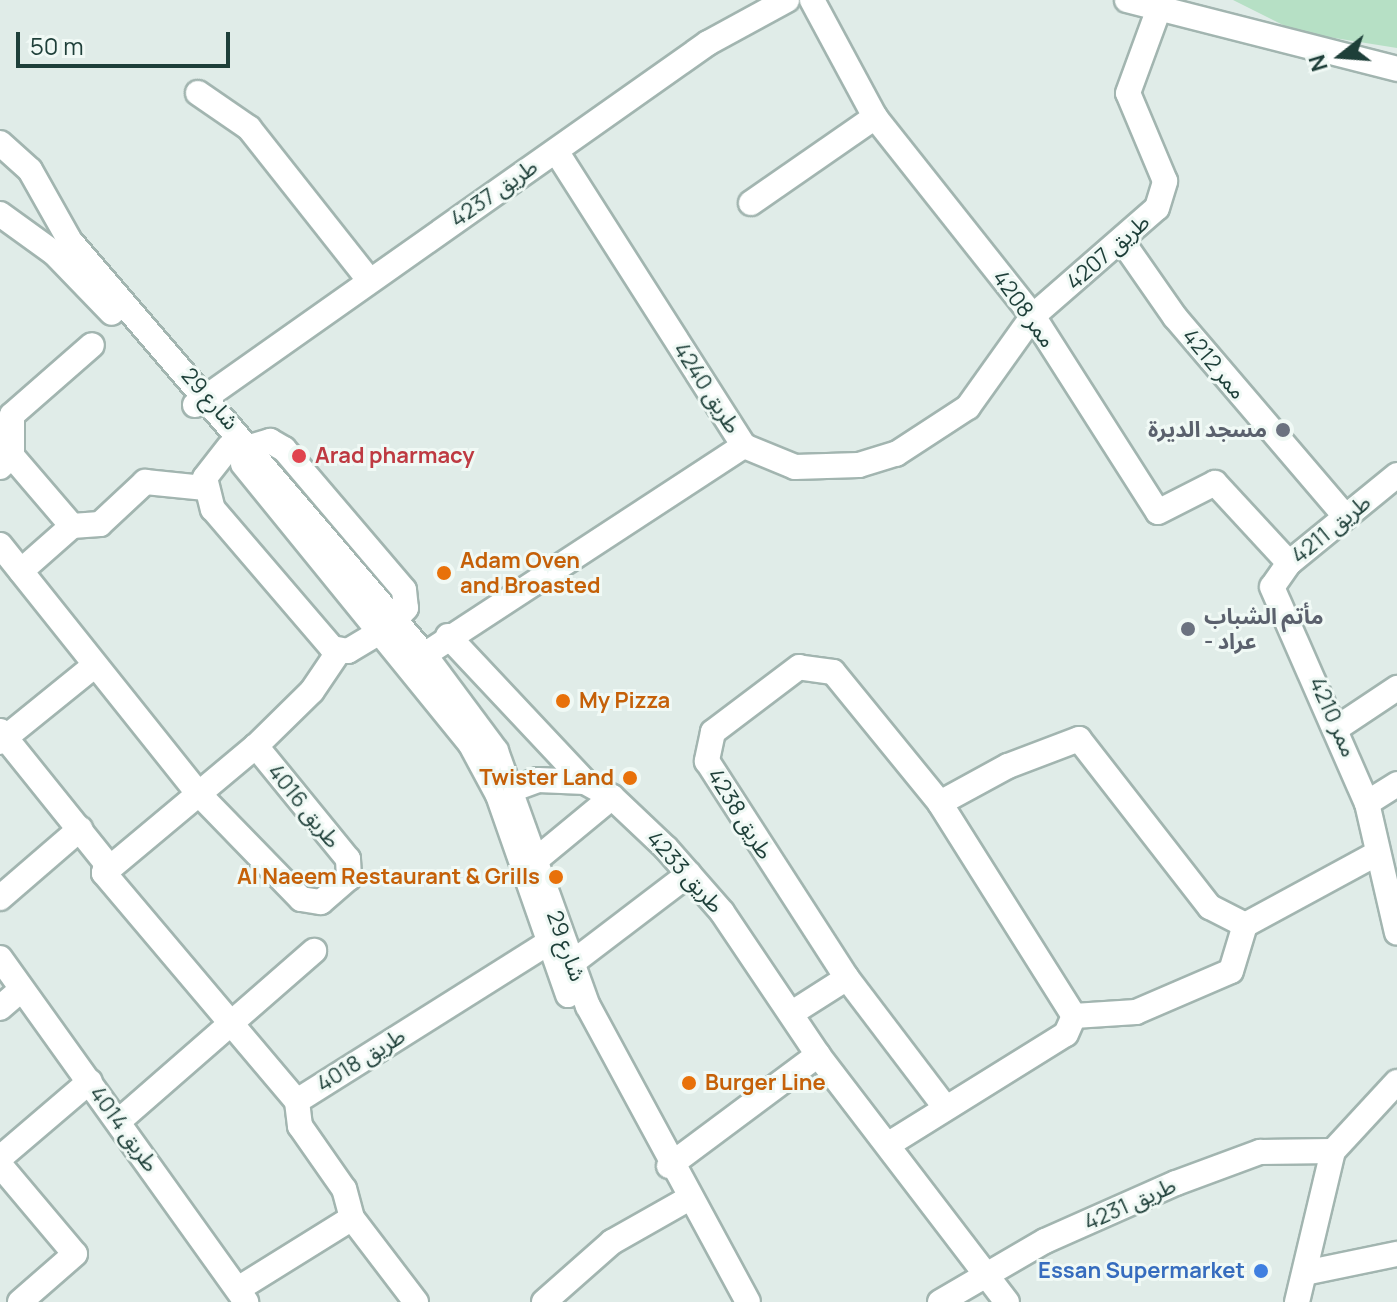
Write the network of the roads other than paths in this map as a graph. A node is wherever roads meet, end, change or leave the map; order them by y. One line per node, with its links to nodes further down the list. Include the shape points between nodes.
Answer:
1 (787, 0): 9 (street, طريق 4237, via 708,43)
2 (812, 0): 7 (street, ممر 4208)
3 (1127, 0): 4 (street)
4 (1161, 5): 5 (street); 14 (street, طريق 4207, via 1128,93 1160,165 1164,193)
5 (1397, 69)
6 (198, 93): 15 (street, via 249,128)
7 (875, 117): 12 (street); 16 (street, ممر 4208)
8 (0, 143): 10 (street, شارع 29)
9 (556, 151): 15 (street, طريق 4237); 20 (street, طريق 4240)
10 (10, 165): 11 (street, شارع 29)
11 (43, 195): 13 (street); 18 (street, شارع 29, via 70,241)
12 (751, 203)
13 (4, 223): 18 (street, شارع 29, via 64,262)
14 (1122, 241): 16 (street, طريق 4207); 25 (street, ممر 4212, via 1175,317)
15 (369, 280): 18 (street, طريق 4237)
16 (1033, 316): 20 (street, طريق 4240, via 968,407 896,454 822,469 795,467); 28 (street, ممر 4208, via 1158,512 1209,483)
17 (92, 345): 19 (street)
18 (200, 400): 21 (street, شارع 29)
19 (6, 408): 22 (street)
20 (744, 446): 32 (street)
21 (240, 447): 24 (street); 31 (street, شارع 29)
22 (6, 462): 26 (street)
23 (1397, 475): 25 (street, طريق 4211)
24 (204, 488): 26 (street, via 145,482 100,524); 33 (street, via 213,509)
25 (1345, 516): 28 (street, طريق 4211)
26 (72, 526): 29 (street)
27 (0, 545): 29 (street, طريق 4016)
28 (1289, 563): 30 (street, طريق 4211)
29 (21, 571): 35 (street, طريق 4016)
30 (1272, 587): 37 (street, ممر 4210)
31 (388, 626): 33 (street); 34 (street, شارع 29)
32 (448, 636): 34 (street); 40 (street)
33 (339, 651): 39 (street, via 312,691)
34 (417, 659): 43 (street, شارع 29)
35 (94, 666): 38 (street); 42 (street, طريق 4016)
36 (1397, 688): 37 (street)
37 (1340, 726): 46 (street, ممر 4210)
38 (2, 736): 47 (street)
39 (256, 746): 42 (street, طريق 4016); 42 (street, طريق 4016, via 348,859 349,878 321,902 301,899)
40 (585, 782): 43 (street, طريق 4233, via 561,778); 44 (street, طريق 4233)
41 (1397, 784): 46 (street)
42 (197, 792): 50 (street)
43 (506, 792): 49 (street, شارع 29); 55 (street, شارع 29)
44 (612, 797): 49 (street); 51 (street, طريق 4233)
45 (940, 803): 53 (street, via 1079,739 1210,907); 59 (street, طريق 4238, via 833,672 820,666 799,667 713,732 707,745 714,776); 63 (street, طريق 4238)
46 (1367, 803): 48 (street, ممر 4210)
47 (80, 829): 50 (street, via 106,863); 52 (street)
48 (1376, 854): 53 (street); 54 (street, ممر 4210)
49 (537, 859): 58 (street, شارع 29)
50 (104, 873): 64 (street)
51 (689, 874): 58 (street); 62 (street, طريق 4233)
52 (0, 898)
53 (1245, 925): 63 (street, via 1231,971 1136,1012)
54 (1397, 933)
55 (546, 944): 68 (street, طريق 4018); 76 (street, شارع 29)
56 (314, 951): 64 (street)
57 (0, 958): 60 (street, طريق 4014)
58 (572, 963): 75 (street, شارع 29)
59 (847, 978): 62 (street); 69 (street, طريق 4238)
60 (21, 990): 61 (street); 66 (street, طريق 4014)
61 (0, 1008)
62 (792, 1013): 65 (street, طريق 4233)
63 (1074, 1016): 69 (street, via 1066,1034)
64 (230, 1028): 68 (street); 70 (street)
65 (818, 1055): 71 (street, طريق 4233); 75 (street)
66 (90, 1081): 70 (street, طريق 4014); 73 (street)
67 (1397, 1082): 72 (street)
68 (297, 1101): 77 (street, طريق 4018, via 300,1126 344,1189)
69 (944, 1106): 71 (street)
70 (119, 1121): 81 (street, طريق 4014)
71 (889, 1144): 79 (street, طريق 4233)
72 (1333, 1151): 79 (street, طريق 4231, via 1260,1152); 80 (street)
73 (0, 1158)
74 (0, 1165): 82 (street, via 75,1254)
75 (669, 1166): 76 (street, شارع 29)
76 (681, 1203): 84 (street, via 612,1242); 85 (street, شارع 29); 86 (street, شارع 29)
77 (352, 1218): 81 (street); 83 (street, طريق 4018)
78 (1397, 1254): 80 (street)
79 (984, 1272): 87 (street, طريق 4231); 88 (street, طريق 4233)
80 (1309, 1272): 89 (street)
81 (242, 1295)
82 (20, 1302)
83 (416, 1302)
84 (544, 1302)
85 (731, 1302)
86 (748, 1302)
87 (940, 1302)
88 (1007, 1302)
89 (1297, 1302)

